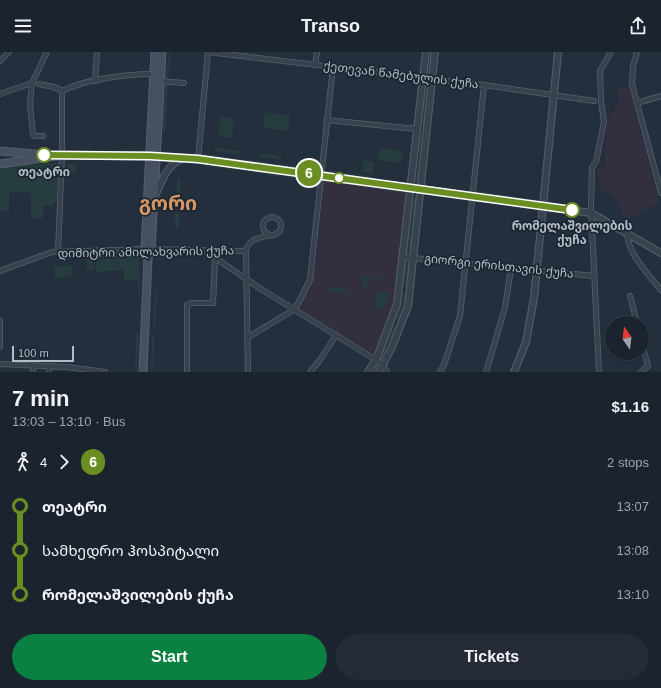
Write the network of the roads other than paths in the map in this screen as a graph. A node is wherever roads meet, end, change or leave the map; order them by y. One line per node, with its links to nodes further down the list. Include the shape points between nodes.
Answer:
1 (9, 52): 13 (street)
2 (47, 52): 21 (street)
3 (97, 52): 19 (street)
4 (155, 52): 16 (main road)
5 (162, 52): 20 (main road)
6 (208, 52): 14 (street, ქეთევან წამებულის ქუჩა); 38 (street)
7 (317, 52): 14 (street)
8 (426, 52): 17 (street)
9 (435, 52): 18 (street)
10 (558, 52): 27 (street)
11 (611, 52): 47 (street, via 600,71 604,122 596,162 592,167)
12 (637, 52): 30 (street, via 632,84)
13 (0, 61)
14 (316, 65): 15 (street, ქეთევან წამებულის ქუჩა)
15 (333, 67): 17 (street, ქეთევან წამებულის ქუჩა); 31 (street)
16 (154, 74): 19 (street, via 131,74); 36 (main road)
17 (423, 78): 18 (street, ქეთევან წამებულის ქუჩა); 32 (street)
18 (432, 79): 24 (street, ქეთევან წამებულის ქუჩა); 42 (street)
19 (95, 81): 25 (street)
20 (160, 81): 22 (street); 36 (main road)
21 (32, 83): 26 (street); 33 (street, via 30,105 33,134)
22 (184, 83)
23 (39, 84): 25 (street)
24 (484, 85): 27 (street, ქეთევან წამებულის ქუჩა); 45 (street)
25 (62, 91): 35 (street)
26 (0, 94)
27 (554, 94): 29 (street, ქეთევან წამებულის ქუჩა); 46 (street)
28 (661, 96): 30 (street)
29 (594, 101)
30 (636, 103): 43 (street)
31 (326, 120): 32 (street); 40 (street)
32 (417, 129): 41 (street)
33 (43, 136)
34 (0, 151): 35 (main road)
35 (59, 155): 36 (main road); 39 (main road); 55 (street)
36 (153, 156): 37 (street); 44 (main road); 52 (main road)
37 (185, 158): 38 (street); 44 (street, via 174,162)
38 (198, 159): 40 (street)
39 (0, 164)
40 (320, 175): 41 (street); 70 (street, via 310,280)
41 (411, 188): 42 (street); 57 (street)
42 (420, 189): 45 (street); 58 (street)
43 (661, 193)
44 (154, 196): 52 (main road)
45 (472, 196): 46 (street); 60 (street)
46 (542, 205): 47 (street); 62 (street)
47 (591, 213): 49 (street); 64 (street)
48 (264, 231): 50 (street); 50 (street, via 263,225 266,220 277,218 281,223 281,229 278,234); 51 (street)
49 (627, 234): 56 (street); 68 (street, via 628,243 641,265)
50 (272, 235): 51 (street)
51 (262, 236): 54 (street, via 249,244)
52 (148, 249): 53 (street, დიმიტრი ამილახვარის ქუჩა); 55 (street, დიმიტრი ამილახვარის ქუჩა); 87 (main road)
53 (205, 251): 54 (street, დიმიტრი ამილახვარის ქუჩა); 59 (street)
54 (246, 251): 65 (street)
55 (58, 252): 63 (street, დიმიტრი ამილახვარის ქუჩა, via 42,255)
56 (661, 253)
57 (403, 257): 58 (street, გიორგი ერისთავის ქუჩა); 66 (street)
58 (413, 258): 60 (street, გიორგი ერისთავის ქუჩა); 67 (street)
59 (215, 259): 65 (street); 88 (street, via 213,303 187,305)
60 (467, 263): 61 (street, გიორგი ერისთავის ქუჩა); 94 (street, via 460,316)
61 (511, 268): 62 (street, გიორგი ერისთავის ქუჩა); 95 (street, via 505,308)
62 (536, 270): 64 (street, გიორგი ერისთავის ქუჩა); 96 (street, via 530,326)
63 (0, 271)
64 (594, 276): 97 (street)
65 (247, 279): 70 (street); 76 (street)
66 (400, 288): 67 (street); 72 (street)
67 (410, 290): 74 (street, via 408,306)
68 (661, 290)
69 (630, 296): 71 (street)
70 (295, 309): 75 (street); 76 (street)
71 (635, 316)
72 (392, 321): 74 (street); 78 (street)
73 (0, 322): 77 (street)
74 (401, 325): 81 (street)
75 (336, 335): 78 (street); 90 (street)
76 (247, 338): 89 (street)
77 (0, 347)
78 (376, 360): 81 (street); 91 (street)
79 (646, 360): 98 (street, via 648,366)
80 (0, 364): 82 (street)
81 (383, 365): 92 (street); 93 (street)
82 (33, 366): 83 (street); 84 (street)
83 (49, 366): 85 (street); 86 (street)
84 (33, 372)
85 (49, 372)
86 (105, 372)
87 (144, 372)
88 (187, 372)
89 (248, 372)
90 (310, 372)
91 (368, 372)
92 (379, 372)
93 (387, 372)
94 (440, 372)
95 (486, 372)
96 (514, 372)
97 (599, 372)
98 (641, 372)

